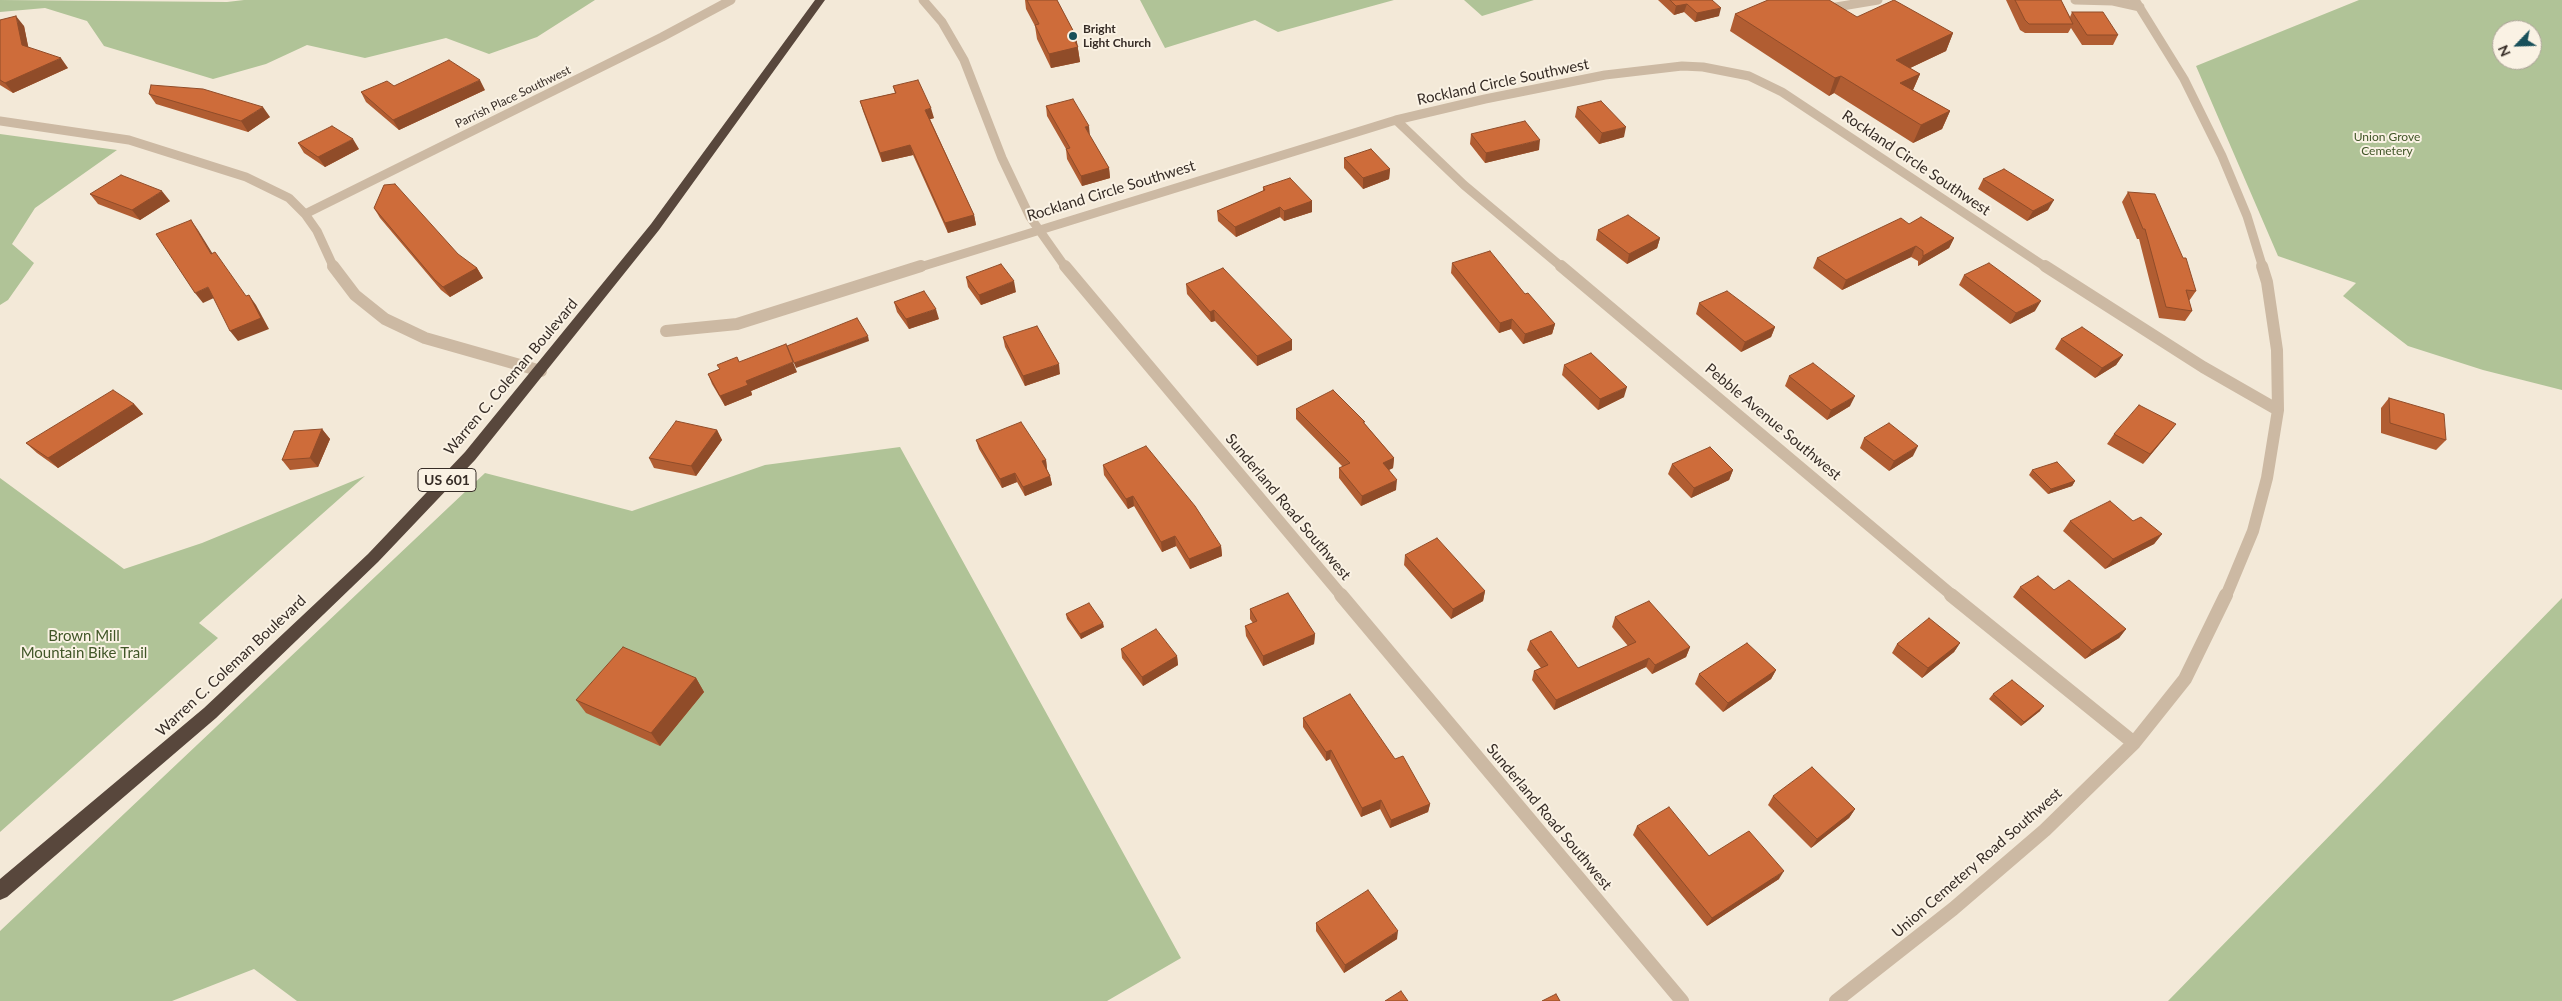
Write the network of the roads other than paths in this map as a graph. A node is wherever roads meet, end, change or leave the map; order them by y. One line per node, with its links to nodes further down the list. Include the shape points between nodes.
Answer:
1 (731, 0): 10 (street, Parrish Place Southwest)
2 (820, 0): 13 (highway, Warren C. Coleman Boulevard / US 601, via 655,227)
3 (923, 0): 11 (street, Sunderland Road Southwest, via 942,22 964,60 1002,158)
4 (1878, 0): 7 (street)
5 (2075, 0): 6 (street)
6 (2138, 4): 14 (street, Union Cemetery Road Southwest, via 2184,79 2247,216 2267,282 2277,350)
7 (1836, 7)
8 (1396, 120): 11 (street, Rockland Circle Southwest); 14 (street, Rockland Circle Southwest, via 1484,98 1643,70 1703,67 1749,76 1782,92 2170,346); 15 (street, Pebble Avenue Southwest, via 1464,185 1913,564)
9 (0, 122): 10 (street, via 128,140 246,177 289,198)
10 (306, 214): 13 (street, via 331,264 355,296 384,319 425,338)
11 (1038, 229): 12 (street, Rockland Circle Southwest, via 737,324); 17 (street, Sunderland Road Southwest, via 1070,273)
12 (666, 331)
13 (541, 371): 16 (highway, Warren C. Coleman Boulevard / US 601, via 470,456 373,558 210,713)
14 (2278, 410): 15 (street, Union Cemetery Road Southwest, via 2267,478 2253,531 2237,573 2185,679)
15 (2134, 743): 18 (street, Union Cemetery Road Southwest, via 2045,830 1953,909)
16 (0, 891)
17 (1682, 1001)
18 (1836, 1001)

